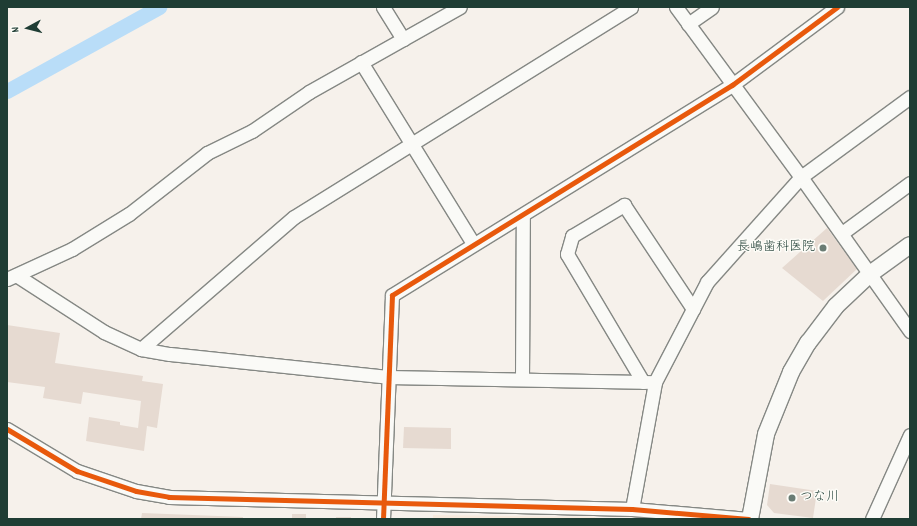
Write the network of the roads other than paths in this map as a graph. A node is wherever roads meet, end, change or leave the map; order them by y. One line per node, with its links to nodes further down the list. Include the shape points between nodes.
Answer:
1 (384, 7): 8 (street)
2 (631, 7): 12 (street)
3 (676, 7): 7 (street)
4 (712, 7): 7 (street)
5 (837, 7): 10 (street)
6 (452, 9): 8 (street)
7 (688, 24): 10 (street)
8 (402, 39): 9 (street)
9 (361, 62): 12 (street); 20 (street, via 309,92 252,131 207,153 129,214 72,249)
10 (732, 85): 13 (street); 15 (street)
11 (910, 97): 13 (street)
12 (411, 144): 17 (street); 23 (street, via 294,217)
13 (802, 177): 16 (street); 21 (street, via 725,260 707,282)
14 (910, 183): 16 (street)
15 (523, 215): 17 (street); 25 (street)
16 (842, 233): 19 (street)
17 (473, 243): 24 (street, via 392,295)
18 (910, 245): 19 (street)
19 (870, 274): 22 (street); 32 (street, via 836,306 790,372 766,434)
20 (12, 277): 23 (street, via 104,332)
21 (693, 309): 26 (street); 26 (street, via 624,204 572,236 567,254)
22 (910, 331)
23 (141, 349): 24 (street)
24 (388, 377): 25 (street); 29 (street)
25 (522, 379): 26 (street)
26 (649, 382): 30 (street)
27 (7, 429): 29 (street, via 77,471 136,491 169,497)
28 (910, 435): 33 (street)
29 (383, 503): 30 (street); 31 (street)
30 (632, 509): 32 (street)
31 (383, 519)
32 (749, 519)
33 (872, 519)

